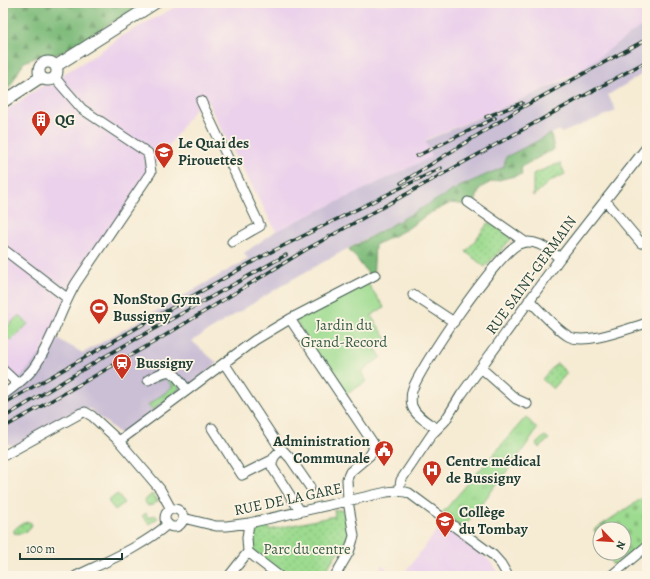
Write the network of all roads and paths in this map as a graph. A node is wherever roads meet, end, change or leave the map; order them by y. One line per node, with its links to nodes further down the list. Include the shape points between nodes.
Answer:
1 (155, 3): 2 (main road)
2 (56, 66): 3 (main road, via 48,62 43,64 39,72); 4 (main road, via 58,72)
3 (41, 77): 4 (main road, via 50,80); 6 (main road)
4 (55, 78): 17 (street, via 82,108 148,153 151,172)
5 (201, 101): 11 (street, via 260,226)
6 (3, 102)
7 (647, 147): 8 (street, RUE SAINT-GERMAIN)
8 (605, 200): 10 (street, via 641,243); 14 (street, RUE SAINT-GERMAIN)
9 (468, 202): 12 (street)
10 (647, 240)
11 (232, 242)
12 (525, 242): 14 (street, via 543,246); 20 (street, via 509,250 492,268)
13 (3, 249): 17 (street)
14 (560, 258): 18 (street, RUE SAINT-GERMAIN)
15 (374, 275): 19 (street)
16 (413, 295): 20 (street)
17 (68, 298): 26 (street, via 44,351 32,370)
18 (529, 300): 21 (street, via 573,338 594,339); 23 (street, RUE SAINT-GERMAIN)
19 (290, 319): 22 (street); 38 (street, via 373,443 370,455 350,472 347,479)
20 (454, 322): 31 (street, via 423,369 412,392 412,406)
21 (647, 323)
22 (224, 363): 27 (street); 33 (street)
23 (481, 368): 29 (street, via 516,400); 31 (street, RUE SAINT-GERMAIN)
24 (3, 370): 26 (street)
25 (148, 380): 27 (street, via 168,371 176,375)
26 (18, 384): 28 (street)
27 (187, 390): 32 (street)
28 (3, 395)
29 (527, 404)
30 (212, 428): 35 (street, via 242,475)
31 (437, 429): 37 (street, RUE SAINT-GERMAIN, via 401,480)
32 (119, 441): 34 (street, via 85,412); 39 (street, via 160,490)
33 (282, 450): 35 (street); 36 (street)
34 (3, 456)
35 (272, 460): 40 (street, via 272,467)
36 (310, 487)
37 (399, 491): 38 (street, RUE DE LA GARE); 51 (street, via 409,493 492,555)
38 (348, 501): 40 (street, RUE DE LA GARE); 50 (street, via 354,536 349,552)
39 (171, 509): 41 (street, via 178,510); 43 (street, via 165,517)
40 (300, 511): 42 (street, RUE DE LA GARE)
41 (182, 518): 42 (street, RUE DE LA GARE, via 216,526); 43 (street, via 182,522 177,526)
42 (249, 523): 45 (street)
43 (168, 524): 46 (street)
44 (647, 546): 52 (street)
45 (248, 552): 48 (street); 49 (street)
46 (95, 572): 47 (street)
47 (76, 576)
48 (230, 576)
49 (279, 576)
50 (334, 576)
51 (508, 576)
52 (611, 576)

